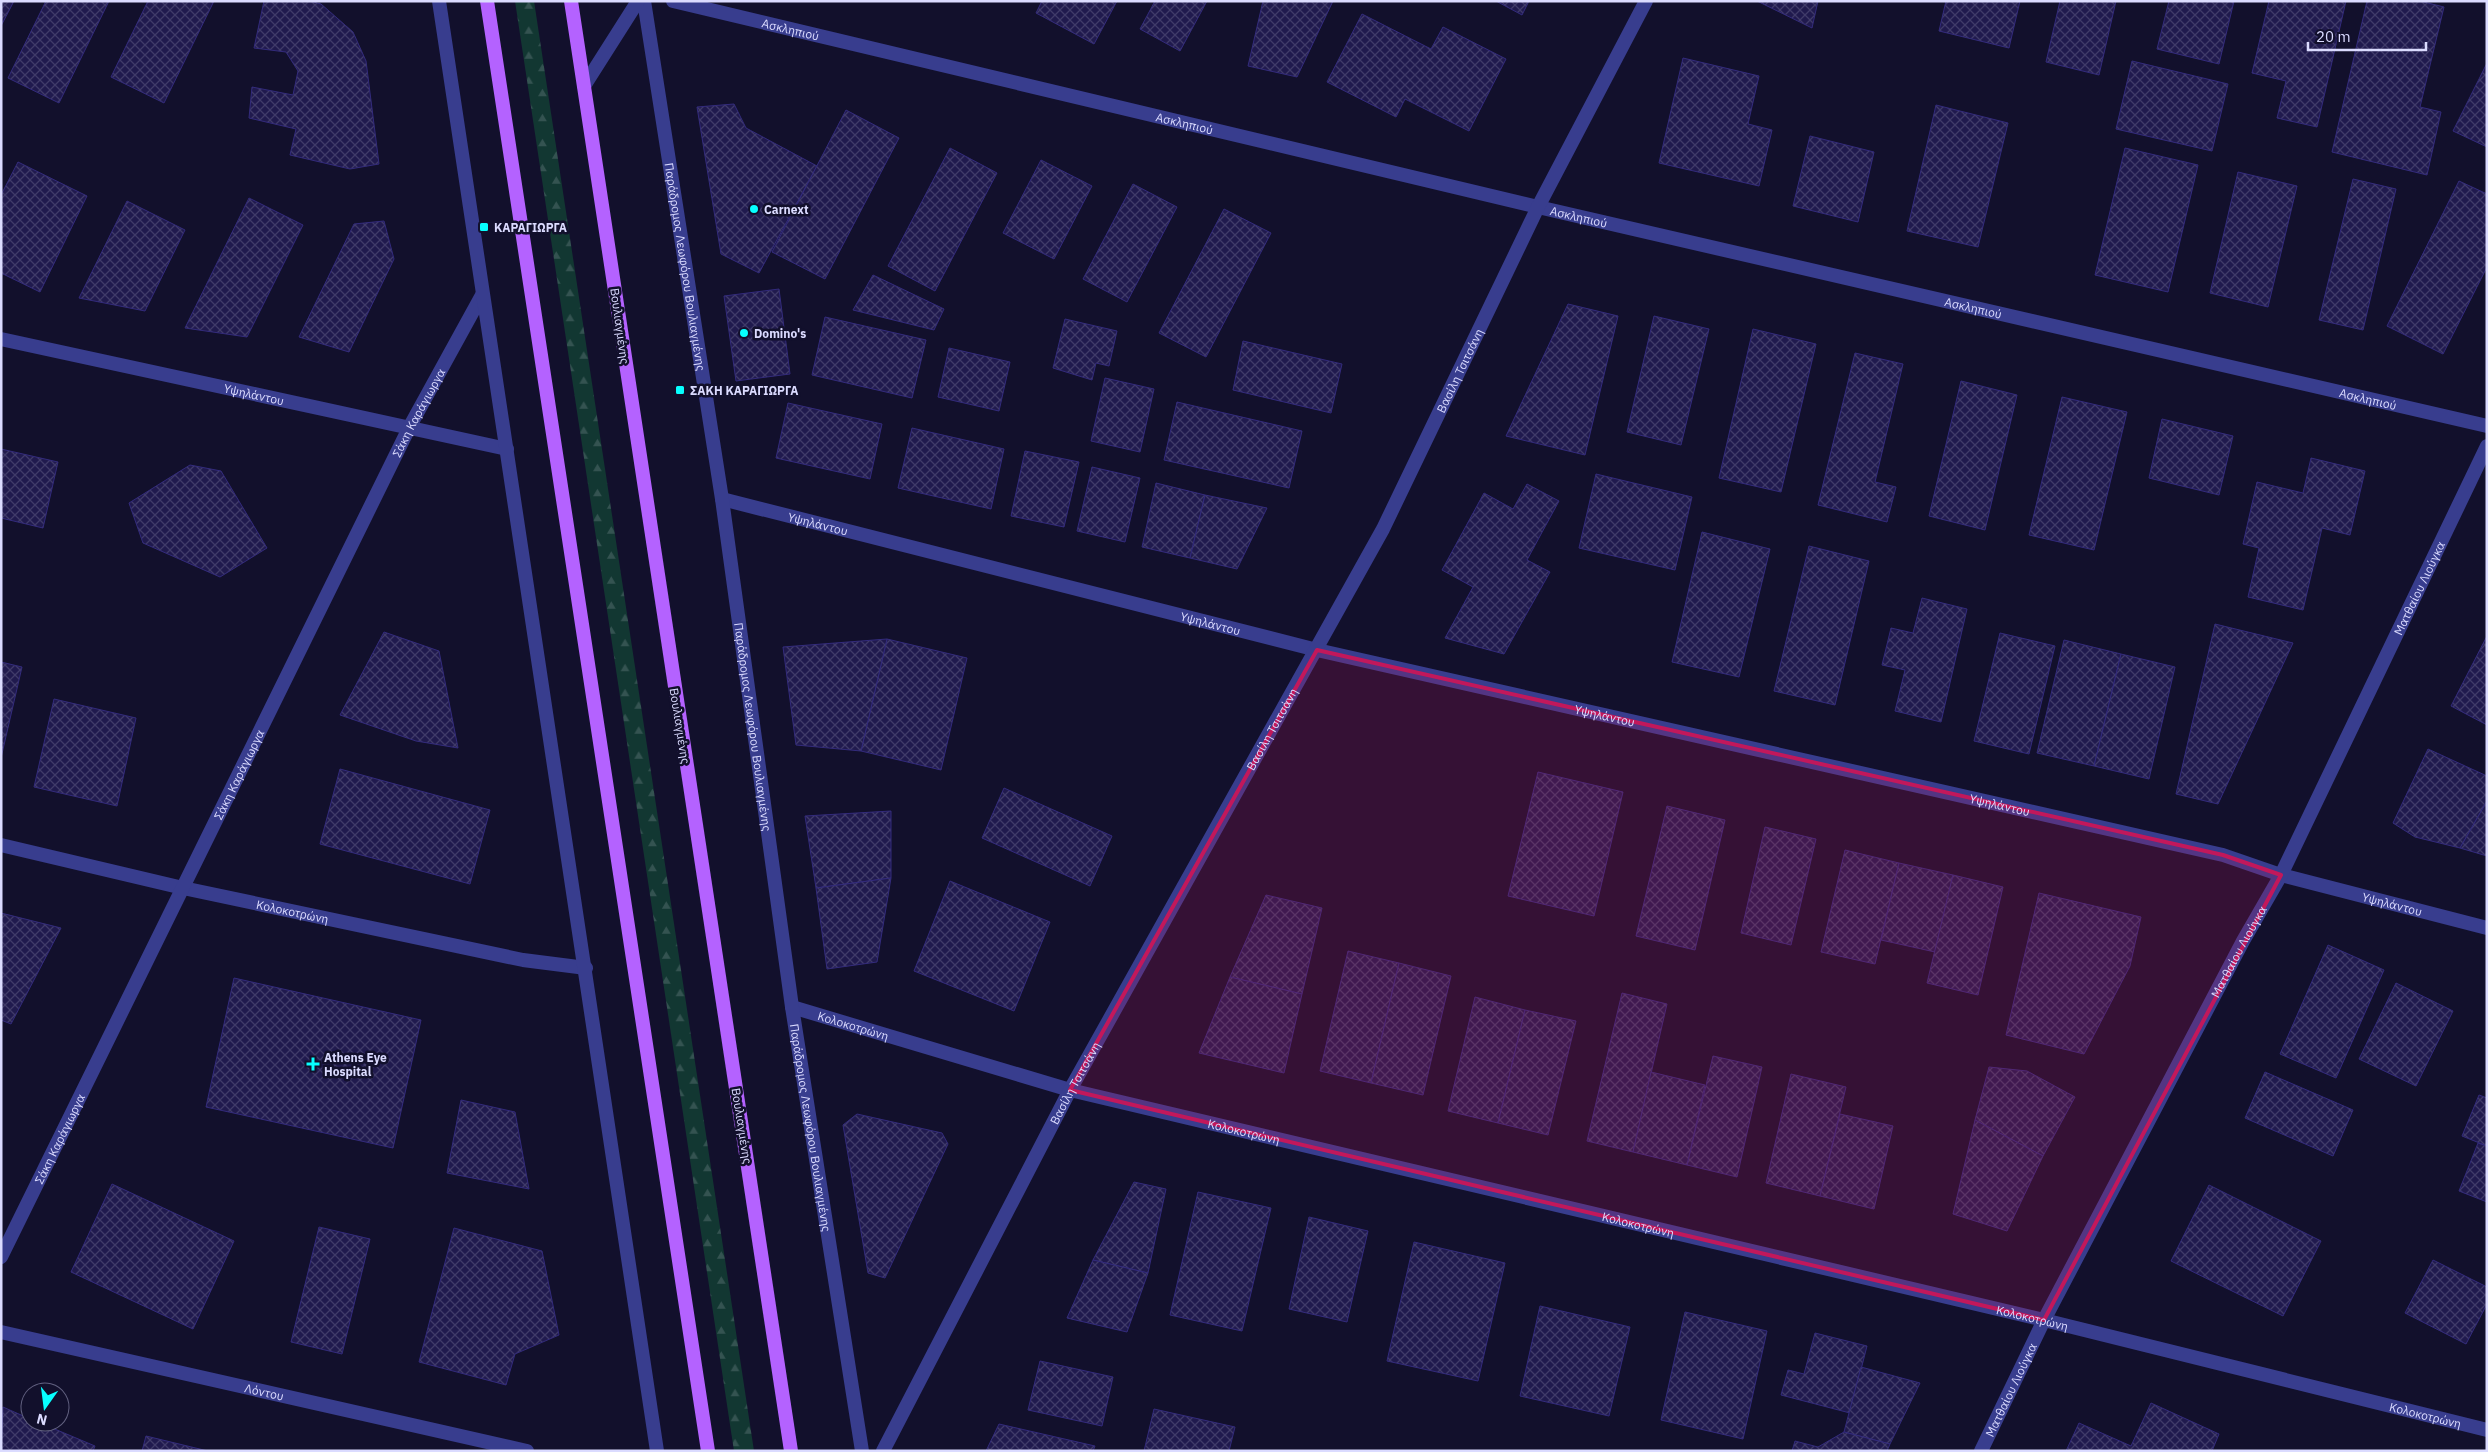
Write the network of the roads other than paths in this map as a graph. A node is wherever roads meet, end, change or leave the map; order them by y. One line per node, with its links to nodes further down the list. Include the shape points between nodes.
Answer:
1 (439, 1): 10 (street)
2 (487, 1): 31 (main road)
3 (571, 1): 8 (main road, Βουλιαγμένης)
4 (638, 1): 8 (street)
5 (644, 1): 16 (street, Παράδρομος Λεωφόρου Βουλιαγμένης)
6 (673, 1): 9 (street, Ασκληπιού)
7 (1646, 1): 9 (street, Βασίλη Τσιτσάνη)
8 (584, 86): 32 (main road, Βουλιαγμένης)
9 (1538, 207): 13 (street, Ασκληπιού); 17 (street, Βασίλη Τσιτσάνη, via 1383,529)
10 (482, 295): 12 (street, Σάκη Καράγιωργα); 15 (street)
11 (1, 339): 12 (street, Υψηλάντου)
12 (410, 426): 15 (street, Υψηλάντου); 20 (street, Σάκη Καράγιωργα)
13 (2487, 426)
14 (2487, 446): 19 (street, Ματθαίου Λιούγκα)
15 (507, 448): 22 (street)
16 (722, 499): 17 (street, Υψηλάντου); 23 (street, Παράδρομος Λεωφόρου Βουλιαγμένης)
17 (1318, 650): 19 (street, Υψηλάντου, via 2223,856); 24 (street, Βασίλη Τσιτσάνη)
18 (1, 845): 20 (street, Κολοκοτρώνη)
19 (2281, 875): 21 (street, Υψηλάντου); 26 (street, Ματθαίου Λιούγκα, via 2243,941)
20 (183, 888): 22 (street, Κολοκοτρώνη, via 523,960); 25 (street, Σάκη Καράγιωργα)
21 (2487, 928)
22 (586, 968): 30 (street)
23 (792, 1007): 24 (street, Κολοκοτρώνη); 33 (street, Παράδρομος Λεωφόρου Βουλιαγμένης)
24 (1070, 1090): 26 (street, Κολοκοτρώνη); 34 (street, Βασίλη Τσιτσάνη)
25 (1, 1257)
26 (2044, 1320): 28 (street, Κολοκοτρώνη); 35 (street, Ματθαίου Λιούγκα)
27 (1, 1332): 29 (street, Λόντου)
28 (2487, 1430)
29 (527, 1451)
30 (658, 1451)
31 (708, 1451)
32 (791, 1451)
33 (862, 1451)
34 (883, 1451)
35 (1981, 1451)

